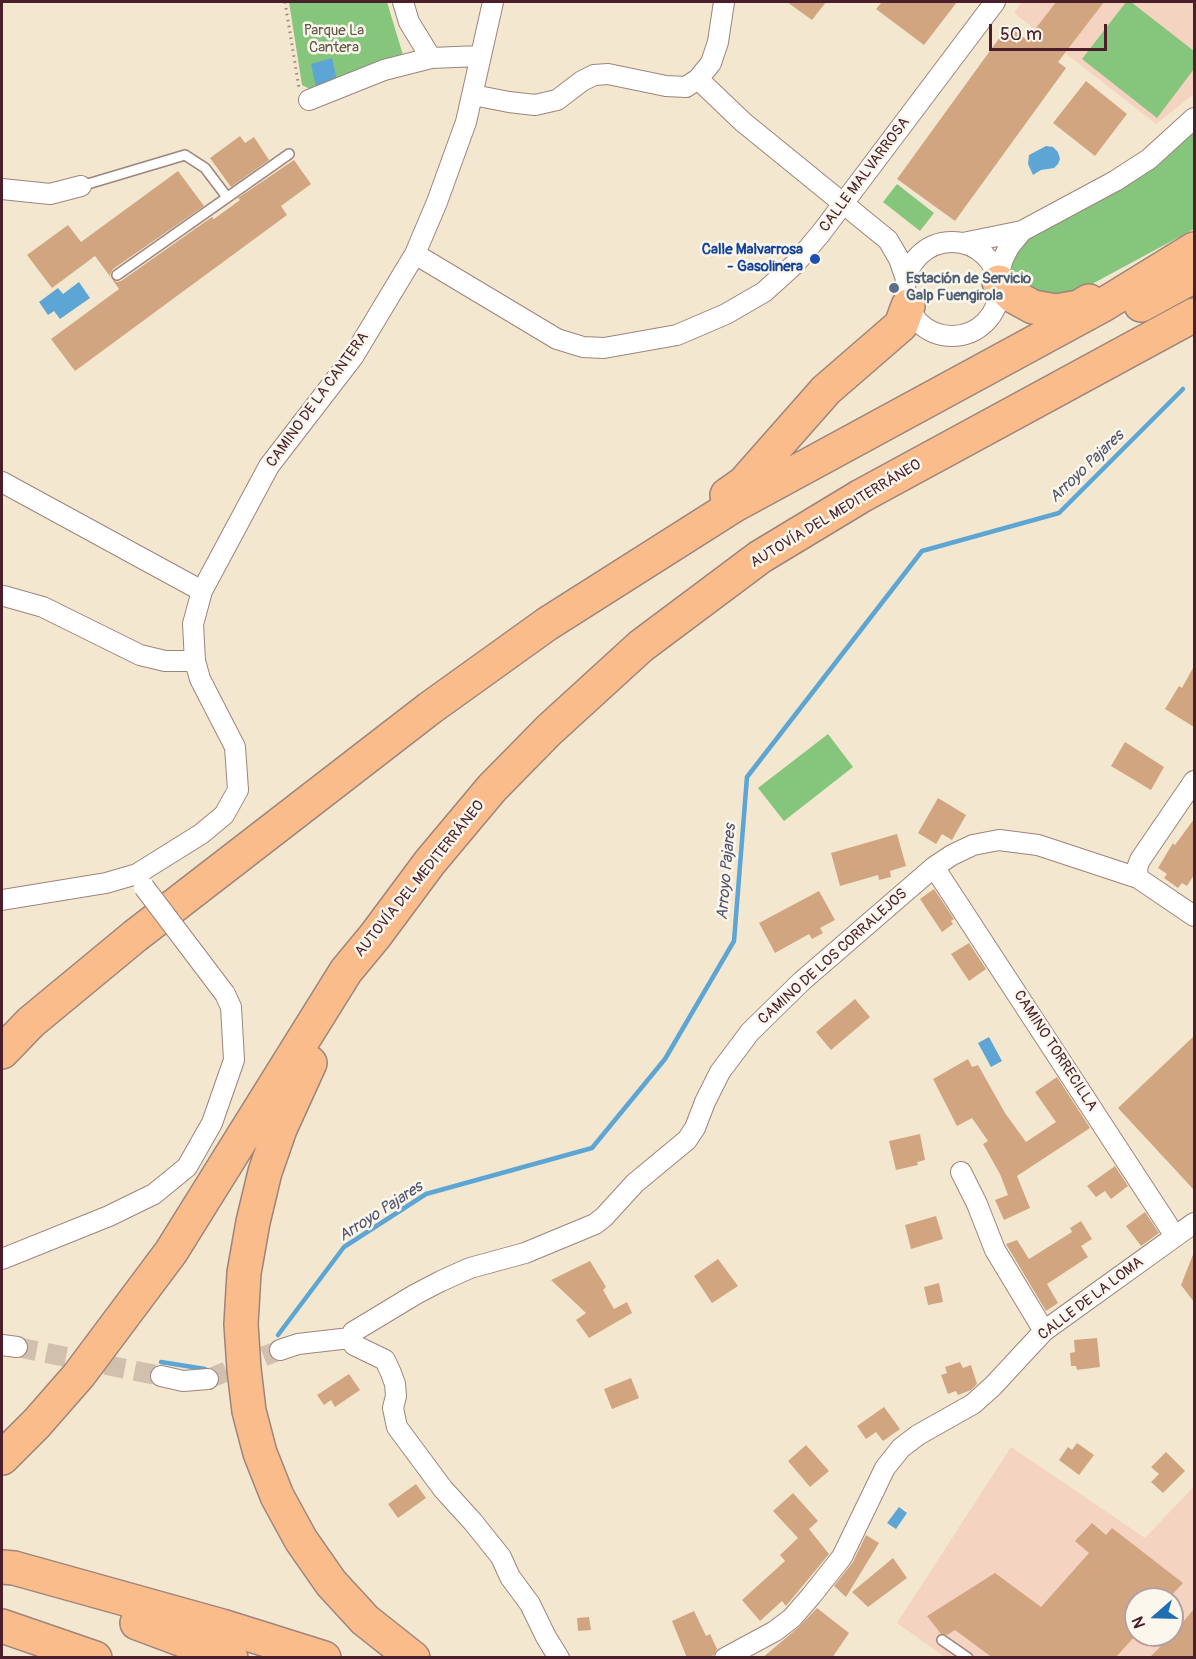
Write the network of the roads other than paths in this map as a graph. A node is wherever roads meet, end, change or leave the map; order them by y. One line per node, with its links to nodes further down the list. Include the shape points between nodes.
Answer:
1 (403, 2): 6 (street, via 409,22)
2 (493, 2): 5 (street, CAMINO DE LA CANTERA)
3 (724, 2): 7 (street, via 711,63)
4 (995, 2): 15 (street, CALLE MALVARROSA)
5 (480, 56): 6 (street); 8 (street, CAMINO DE LA CANTERA)
6 (431, 58): 9 (street, via 384,70)
7 (698, 80): 8 (street, via 686,87 594,75 557,100 535,105); 15 (street, via 743,122)
8 (473, 95): 20 (street, CAMINO DE LA CANTERA, via 437,202)
9 (309, 100)
10 (1194, 117): 16 (street, via 1149,159)
11 (289, 154): 14 (lane)
12 (81, 186): 13 (street, via 50,194); 14 (lane, via 185,155 205,168)
13 (2, 189)
14 (227, 197): 22 (lane)
15 (844, 203): 17 (street); 20 (street, CALLE MALVARROSA, via 795,264 764,292 677,335 604,348 557,339)
16 (1022, 231): 18 (street); 23 (street, via 1006,253)
17 (888, 240): 19 (street); 24 (street, via 899,259)
18 (963, 243): 19 (street); 23 (street, via 984,254)
19 (934, 245): 24 (street, via 916,259)
20 (414, 254): 28 (street, CAMINO DE LA CANTERA, via 353,357 269,466)
21 (1186, 262): 23 (highway, via 1079,307 1056,311 1033,307 1013,296); 27 (highway, via 875,428); 40 (highway, AUTOVÍA DEL MEDITERRÁNEO, via 587,622 385,767 136,962 39,1032)
22 (117, 275)
23 (998, 278): 24 (street, via 998,302 989,320 976,331 961,336 929,331 917,321)
24 (907, 292): 27 (highway, via 901,326 826,390 744,483 690,521)
25 (1194, 315): 38 (highway, AUTOVÍA DEL MEDITERRÁNEO, via 861,496 760,558 641,646 549,730 492,789 430,862)
26 (2, 482): 28 (street)
27 (666, 547): 37 (highway, via 430,708)
28 (202, 591): 30 (street, CAMINO DE LA CANTERA, via 193,624)
29 (4, 596): 30 (street, via 43,607 140,655 165,661)
30 (195, 661): 34 (street, CAMINO DE LA CANTERA, via 200,680 236,747 238,790 224,815)
31 (1194, 781): 33 (street, via 1140,860)
32 (934, 867): 33 (street, CAMINO DE LOS CORRALEJOS, via 973,845 999,840 1038,845); 43 (street, CAMINO TORRECILLA); 46 (street, CAMINO DE LOS CORRALEJOS, via 802,981 750,1032 720,1072 687,1140 635,1183 604,1217 525,1253 470,1268 441,1281 358,1328)
33 (1138, 878): 36 (street, CAMINO DE LOS CORRALEJOS)
34 (140, 880): 35 (street, CAMINO DE LA CANTERA); 44 (street, bridge, via 231,1007 234,1060 212,1123 187,1167 154,1194)
35 (2, 900)
36 (1194, 916)
37 (135, 936): 39 (highway, via 96,956); 40 (highway, via 31,1022)
38 (375, 936): 50 (highway, AUTOVÍA DEL MEDITERRÁNEO, via 346,971 171,1252 79,1376); 58 (highway, via 303,1074 265,1172 244,1273 241,1324 249,1411 260,1453 278,1496 301,1540 331,1583 365,1620)
39 (2, 1021)
40 (2, 1052)
41 (960, 1172): 45 (street, via 995,1250)
42 (1194, 1223): 43 (street, CALLE DE LA LOMA)
43 (1175, 1236): 45 (street, CALLE DE LA LOMA)
44 (2, 1259)
45 (1044, 1331): 60 (street, CALLE DE LA LOMA, via 984,1396 918,1435 895,1454 868,1500 848,1546 811,1596 775,1631)
46 (350, 1338): 47 (street); 59 (street, via 354,1345 385,1360 395,1384 397,1427 501,1557)
47 (280, 1350)
48 (161, 1376): 49 (street, via 183,1381)
49 (208, 1379)
50 (2, 1458)
51 (2, 1567): 57 (highway, via 222,1626)
52 (2, 1577): 56 (highway)
53 (2, 1626): 55 (highway)
54 (942, 1640): 61 (lane)
55 (95, 1658)
56 (231, 1658)
57 (324, 1658)
58 (413, 1658)
59 (559, 1658)
60 (725, 1658)
61 (968, 1658)

